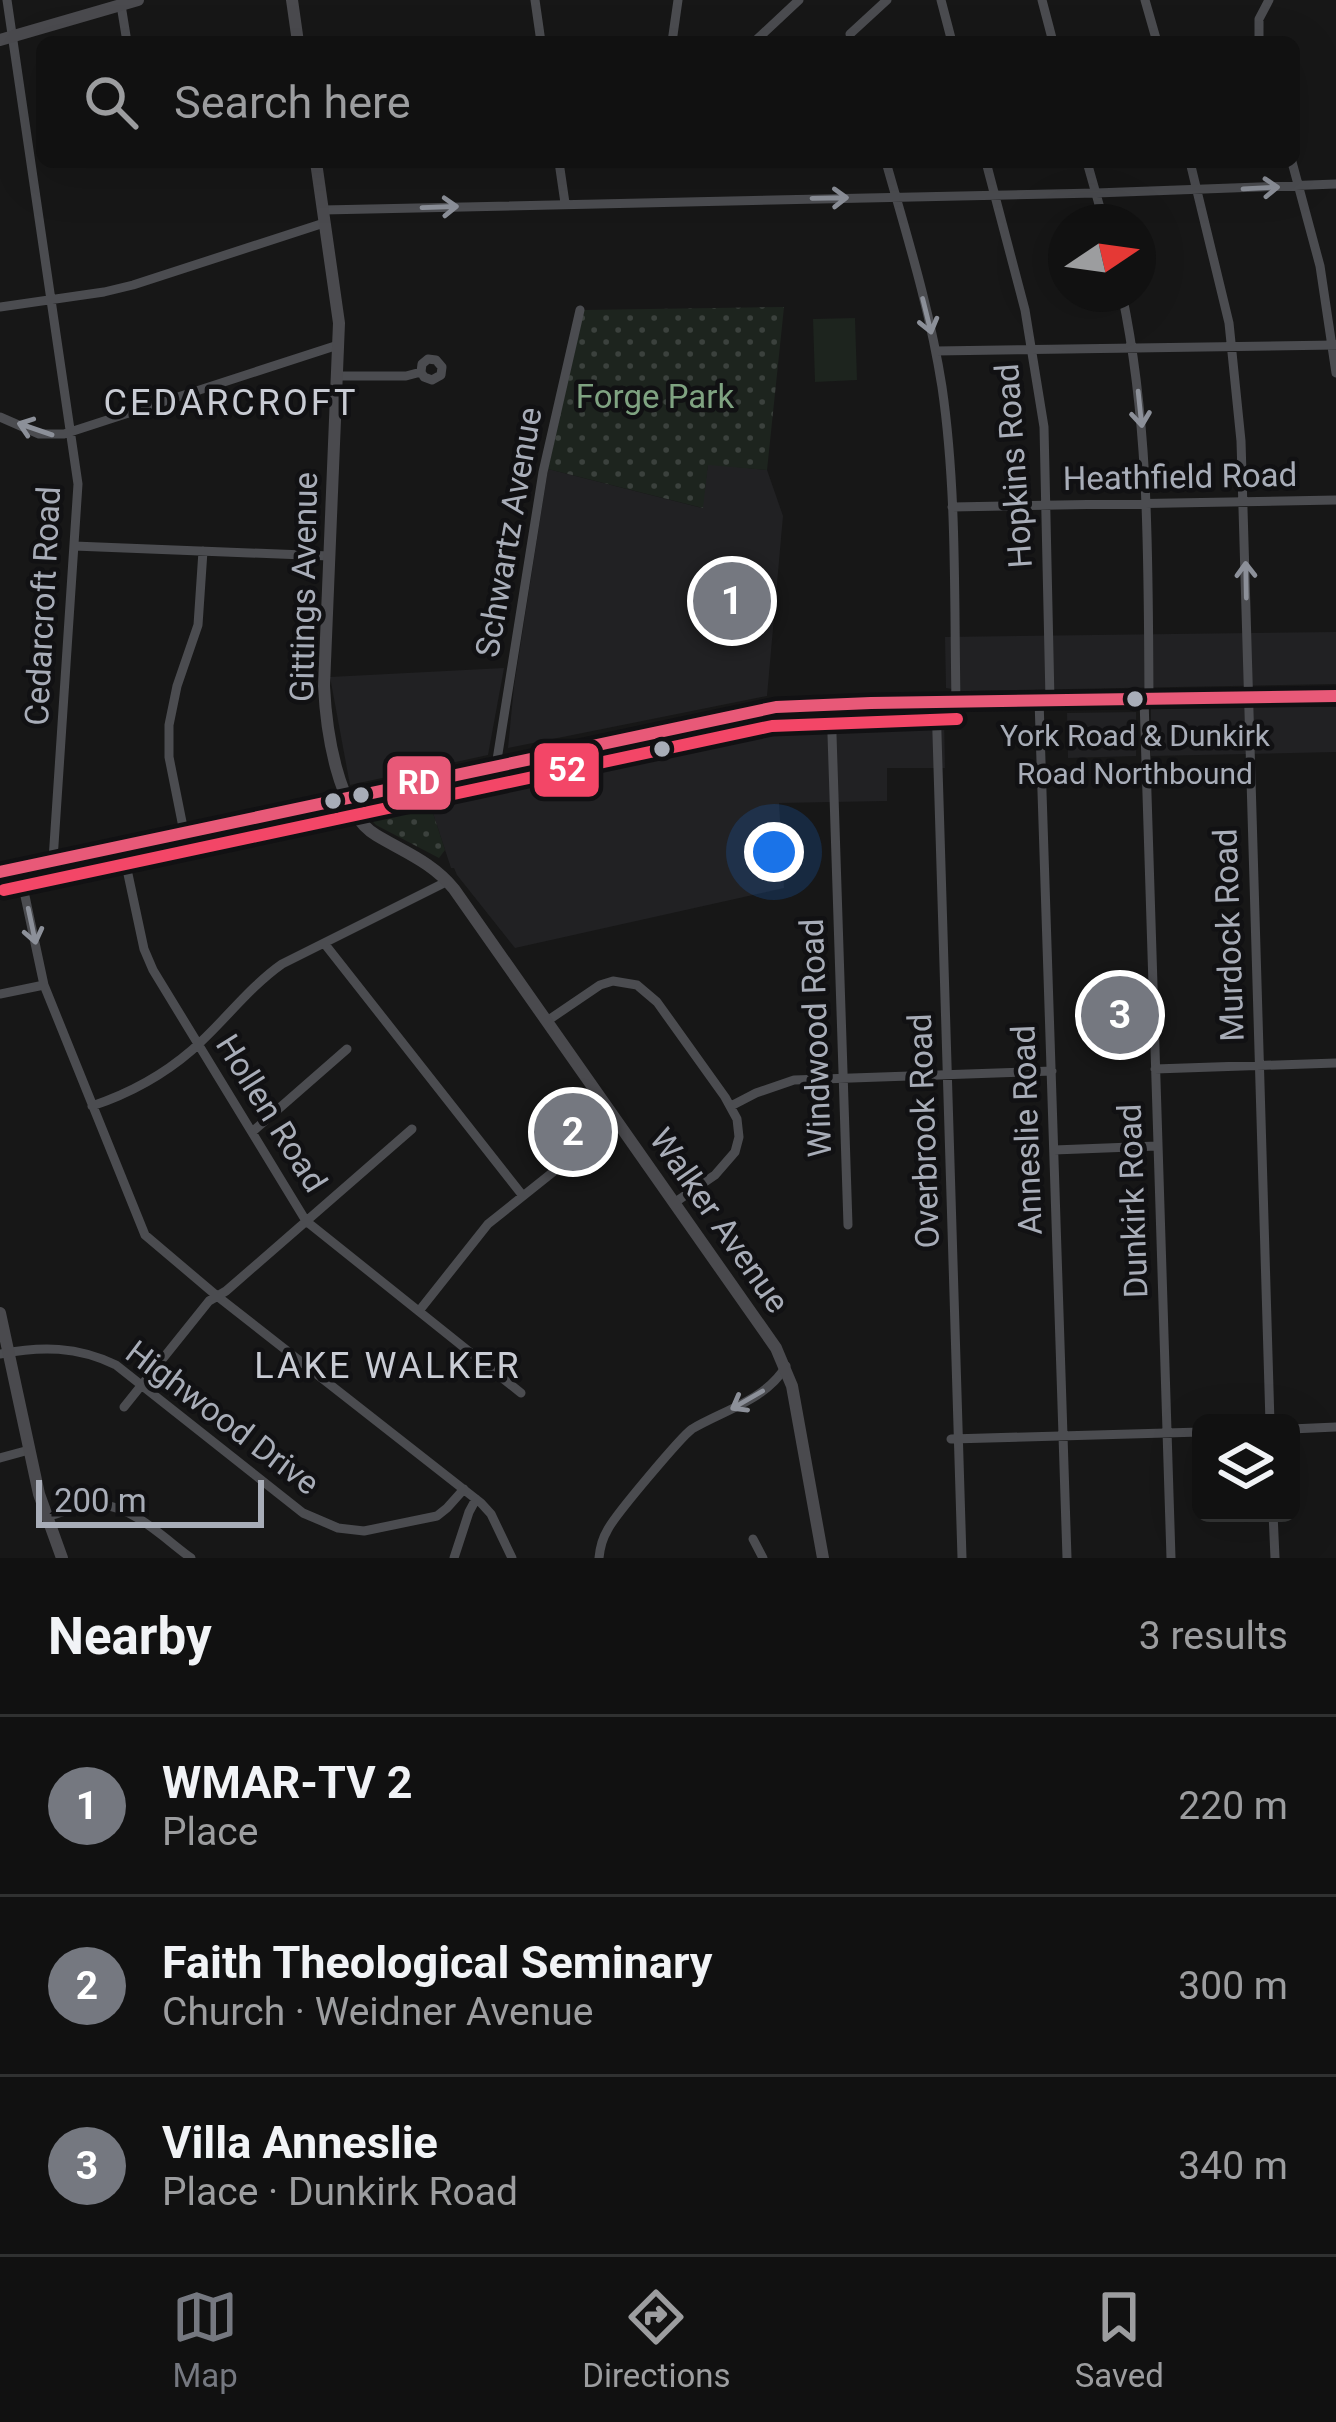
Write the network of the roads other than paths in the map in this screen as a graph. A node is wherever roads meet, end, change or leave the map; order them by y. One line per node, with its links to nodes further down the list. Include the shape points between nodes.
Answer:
1 (8, 0): 23 (street, Cedarcroft Road)
2 (137, 0): 12 (street)
3 (292, 0): 14 (street)
4 (535, 0): 15 (street)
5 (678, 0): 16 (street)
6 (799, 0): 17 (street)
7 (887, 0): 18 (street)
8 (941, 0): 19 (street)
9 (1042, 0): 20 (street)
10 (1145, 0): 21 (street)
11 (1269, 0): 22 (street)
12 (121, 5): 13 (street); 23 (street)
13 (126, 36)
14 (297, 36)
15 (540, 36)
16 (673, 36)
17 (760, 36)
18 (850, 36)
19 (950, 36)
20 (1051, 36)
21 (1155, 36)
22 (1259, 36)
23 (6, 38): 40 (street, Cedarcroft Road)
24 (317, 168): 39 (street, Gittings Avenue)
25 (560, 168): 37 (street)
26 (888, 168): 36 (street)
27 (988, 168): 34 (street, Hopkins Road)
28 (1089, 168): 35 (street)
29 (1192, 168): 33 (street, Murdock Road)
30 (1294, 168): 32 (street)
31 (1336, 184): 32 (street)
32 (1298, 186): 33 (street, one-way to 32); 45 (street)
33 (1198, 189): 35 (street); 46 (street, Murdock Road)
34 (995, 194): 35 (street); 36 (street); 48 (street, Hopkins Road)
35 (1096, 194): 38 (street)
36 (896, 197): 37 (street, one-way to 36); 49 (street, one-way to 49)
37 (565, 203): 39 (street, one-way to 37)
38 (1099, 204)
39 (324, 216): 40 (street, via 133,285); 44 (street, Gittings Avenue)
40 (52, 300): 41 (street); 54 (street, Cedarcroft Road)
41 (0, 307)
42 (580, 310): 70 (street, Schwartz Avenue, via 543,472)
43 (1126, 312): 47 (street, Dunkirk Road)
44 (338, 345): 52 (street, Gittings Avenue); 54 (street)
45 (1335, 345): 46 (street); 51 (street)
46 (1232, 346): 47 (street); 56 (street, Murdock Road)
47 (1133, 347): 48 (street); 57 (street, Dunkirk Road, one-way to 57)
48 (1033, 348): 49 (street); 58 (street, Hopkins Road)
49 (936, 351): 59 (street)
50 (421, 372): 52 (street)
51 (1336, 373)
52 (337, 376): 62 (street, Gittings Avenue)
53 (0, 417): 54 (street, one-way to 53, via 39,434)
54 (71, 433): 60 (street, Cedarcroft Road)
55 (1336, 500): 56 (street, Heathfield Road)
56 (1244, 502): 57 (street, Heathfield Road); 64 (street, Murdock Road, one-way to 56)
57 (1146, 503): 58 (street, Heathfield Road); 65 (street, Dunkirk Road)
58 (1047, 505): 59 (street, Heathfield Road); 66 (street, Hopkins Road)
59 (952, 507): 67 (street)
60 (74, 546): 61 (street); 74 (street, Cedarcroft Road)
61 (203, 551): 62 (street); 72 (street, via 198,625 169,725)
62 (329, 556): 71 (street, Gittings Avenue, via 325,705)
63 (1336, 696): 64 (main road)
64 (1247, 697): 65 (main road); 85 (street, Murdock Road)
65 (1146, 699): 66 (main road); 86 (street, Dunkirk Road)
66 (1044, 700): 67 (main road); 87 (street, Anneslie Road)
67 (956, 701): 68 (main road)
68 (936, 702): 69 (main road); 88 (street, Overbrook Road)
69 (831, 704): 70 (main road, via 770,708); 89 (street, Windwood Road)
70 (496, 766): 71 (main road)
71 (344, 798): 72 (main road); 77 (street, Walker Avenue, via 366,829)
72 (184, 832): 73 (main road)
73 (122, 846): 74 (main road); 82 (street, Hollen Road, via 146,955)
74 (53, 860): 75 (main road)
75 (19, 868): 76 (main road); 79 (street, one-way to 79)
76 (0, 872)
77 (448, 881): 78 (street); 81 (street, Walker Avenue)
78 (324, 943): 82 (street, via 269,973); 97 (street)
79 (44, 985): 80 (street); 90 (street)
80 (0, 994)
81 (548, 1021): 91 (street, via 600,985 637,985); 92 (street, Walker Avenue)
82 (198, 1045): 90 (street, via 145,1084); 94 (street, Hollen Road)
83 (347, 1049): 94 (street)
84 (1336, 1064): 85 (street)
85 (1259, 1065): 86 (street); 109 (street, Murdock Road)
86 (1155, 1069): 95 (street, Dunkirk Road)
87 (1052, 1071): 88 (street); 96 (street, Anneslie Road)
88 (948, 1075): 89 (street); 115 (street, Overbrook Road)
89 (844, 1078): 91 (street, via 794,1080); 100 (street, Windwood Road)
90 (92, 1106): 101 (street, via 145,1235)
91 (731, 1106): 98 (street, via 735,1152)
92 (617, 1120): 97 (street); 98 (street, Walker Avenue)
93 (412, 1129): 99 (street)
94 (252, 1132): 99 (street, Hollen Road)
95 (1157, 1146): 96 (street); 112 (street, Dunkirk Road)
96 (1054, 1150): 114 (street, Anneslie Road)
97 (523, 1196): 102 (street, via 478,1234)
98 (674, 1203): 105 (street, Walker Avenue)
99 (306, 1220): 101 (street); 102 (street, Hollen Road)
100 (848, 1225)
101 (218, 1296): 106 (street); 118 (street)
102 (418, 1311): 107 (street, Hollen Road)
103 (0, 1313): 104 (street)
104 (4, 1353): 106 (street, Highwood Drive, via 88,1353); 116 (street)
105 (786, 1366): 127 (street, one-way to 127, via 759,1394 687,1432 606,1531); 129 (street, Walker Avenue)
106 (143, 1385): 108 (street); 118 (street, Highwood Drive, via 293,1505 338,1528 364,1531 436,1516)
107 (521, 1393)
108 (124, 1407)
109 (1270, 1414)
110 (1336, 1427): 111 (street)
111 (1300, 1429)
112 (1166, 1432): 113 (street); 114 (street); 132 (street, Dunkirk Road)
113 (1192, 1432)
114 (1063, 1436): 115 (street); 131 (street, Anneslie Road)
115 (955, 1439): 130 (street, Overbrook Road)
116 (29, 1450): 117 (street); 120 (street)
117 (0, 1459)
118 (464, 1489): 119 (street)
119 (476, 1499): 125 (street); 126 (street)
120 (46, 1517): 123 (street); 124 (street, via 106,1505)
121 (1273, 1522): 133 (street)
122 (753, 1539): 128 (street)
123 (62, 1558)
124 (191, 1558)
125 (454, 1558)
126 (512, 1558)
127 (599, 1558)
128 (764, 1558)
129 (824, 1558)
130 (962, 1558)
131 (1067, 1558)
132 (1171, 1558)
133 (1275, 1558)

